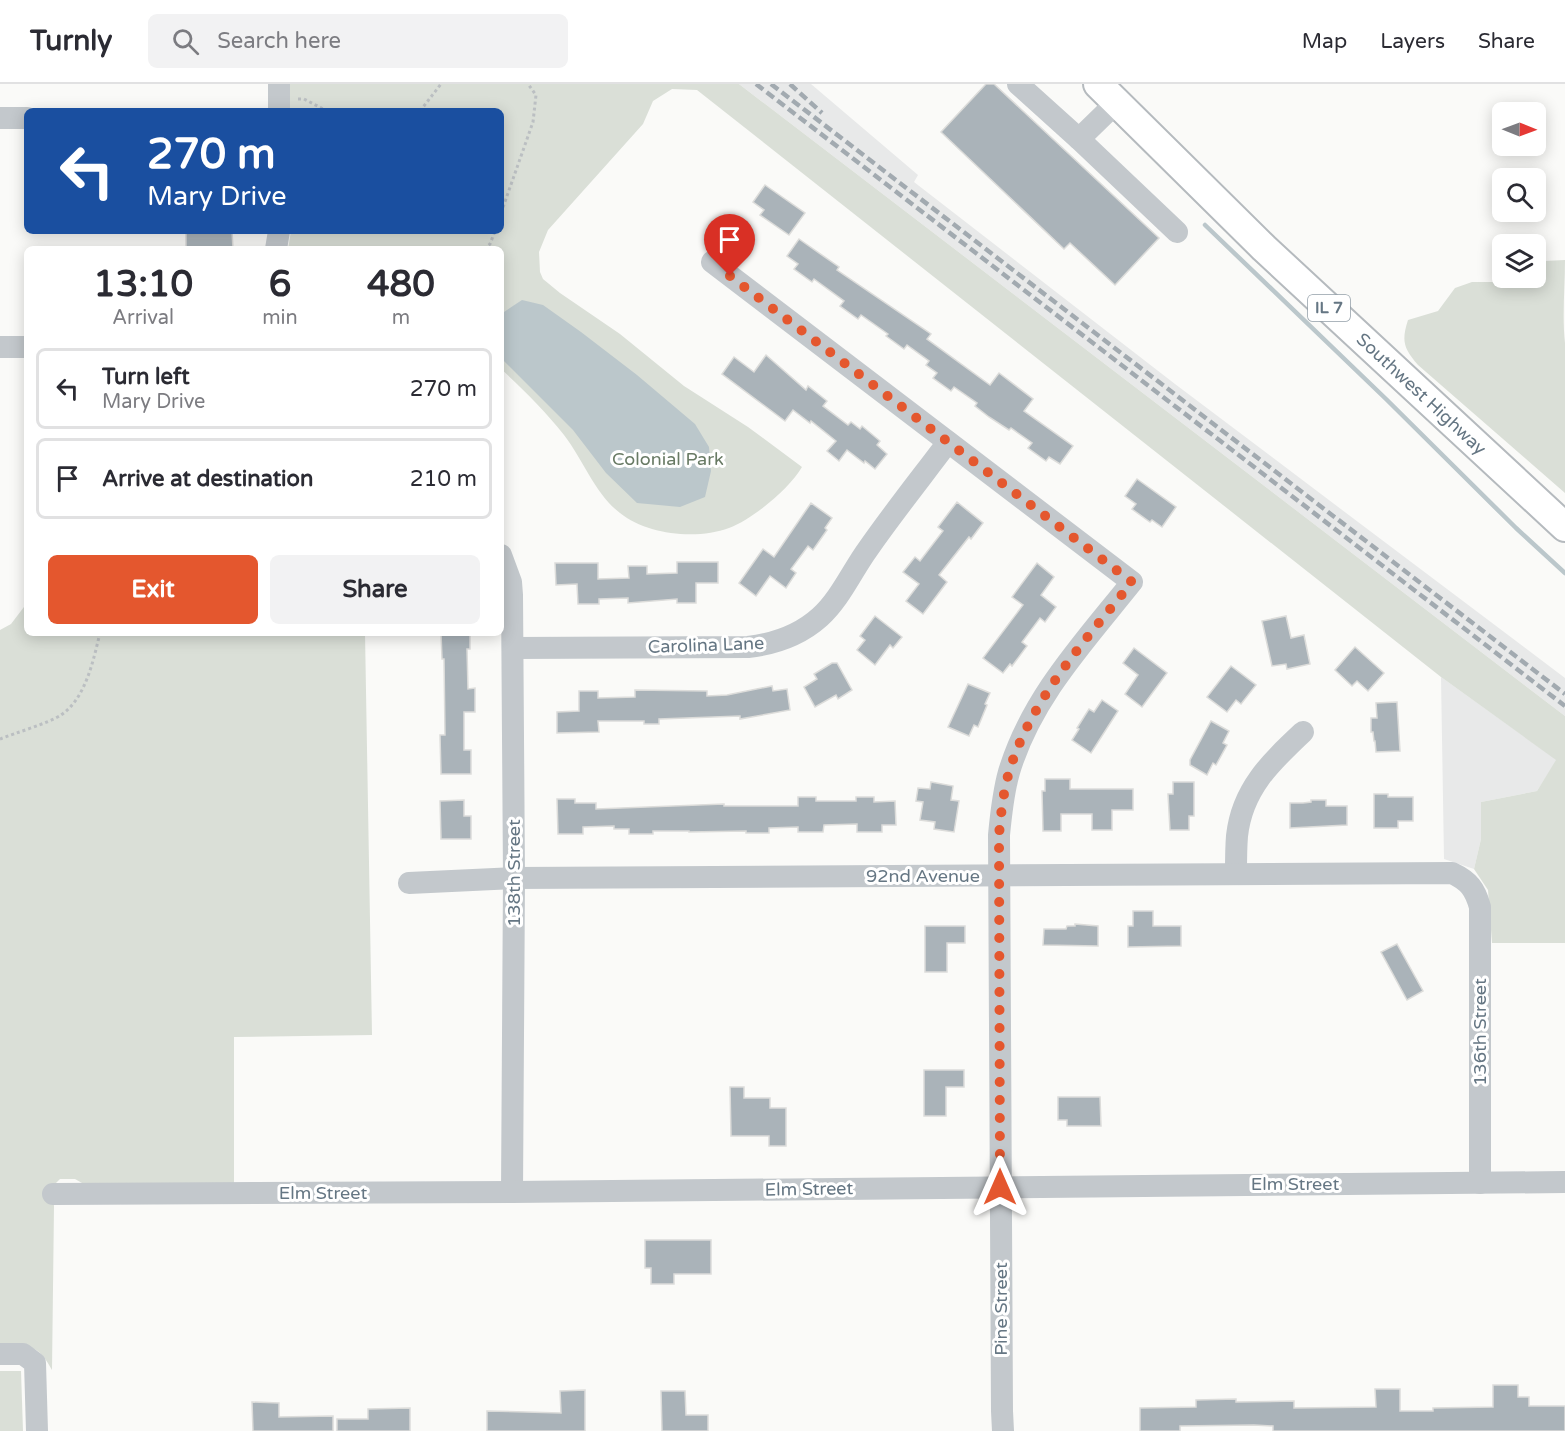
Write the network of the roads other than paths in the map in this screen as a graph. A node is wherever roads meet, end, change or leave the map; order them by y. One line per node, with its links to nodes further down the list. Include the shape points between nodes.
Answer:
1 (1018, 84): 5 (street)
2 (1107, 93): 5 (street); 11 (main road, Southwest Highway / IL 7, via 1264,248)
3 (0, 118): 4 (street)
4 (24, 118)
5 (1079, 139): 6 (street)
6 (1177, 232)
7 (712, 262): 10 (street)
8 (0, 347): 9 (street)
9 (24, 347)
10 (948, 442): 13 (street, Carolina Lane, via 831,605 796,633 748,647); 16 (street, Pine Street, via 1132,582 1036,708 1009,772 999,835)
11 (1565, 527)
12 (504, 563): 13 (street, 138th Street, via 511,582)
13 (513, 648): 17 (street, 138th Street)
14 (1303, 732): 15 (street, via 1260,775 1248,795 1237,834)
15 (1236, 873): 16 (street, 92nd Avenue); 19 (street, 92nd Avenue, via 1444,871)
16 (999, 875): 17 (street, 92nd Avenue); 22 (street, Pine Street)
17 (514, 878): 18 (street, 92nd Avenue); 23 (street, 138th Street)
18 (409, 883)
19 (1469, 883): 21 (street, 136th Street, via 1476,893 1481,921)
20 (1565, 1182): 21 (street, Elm Street)
21 (1479, 1183): 22 (street, Elm Street)
22 (1000, 1187): 23 (street, Elm Street); 27 (street, Pine Street)
23 (512, 1192): 24 (street, Elm Street)
24 (53, 1194)
25 (0, 1354): 26 (street, via 23,1354 35,1362)
26 (37, 1431)
27 (1004, 1431)

